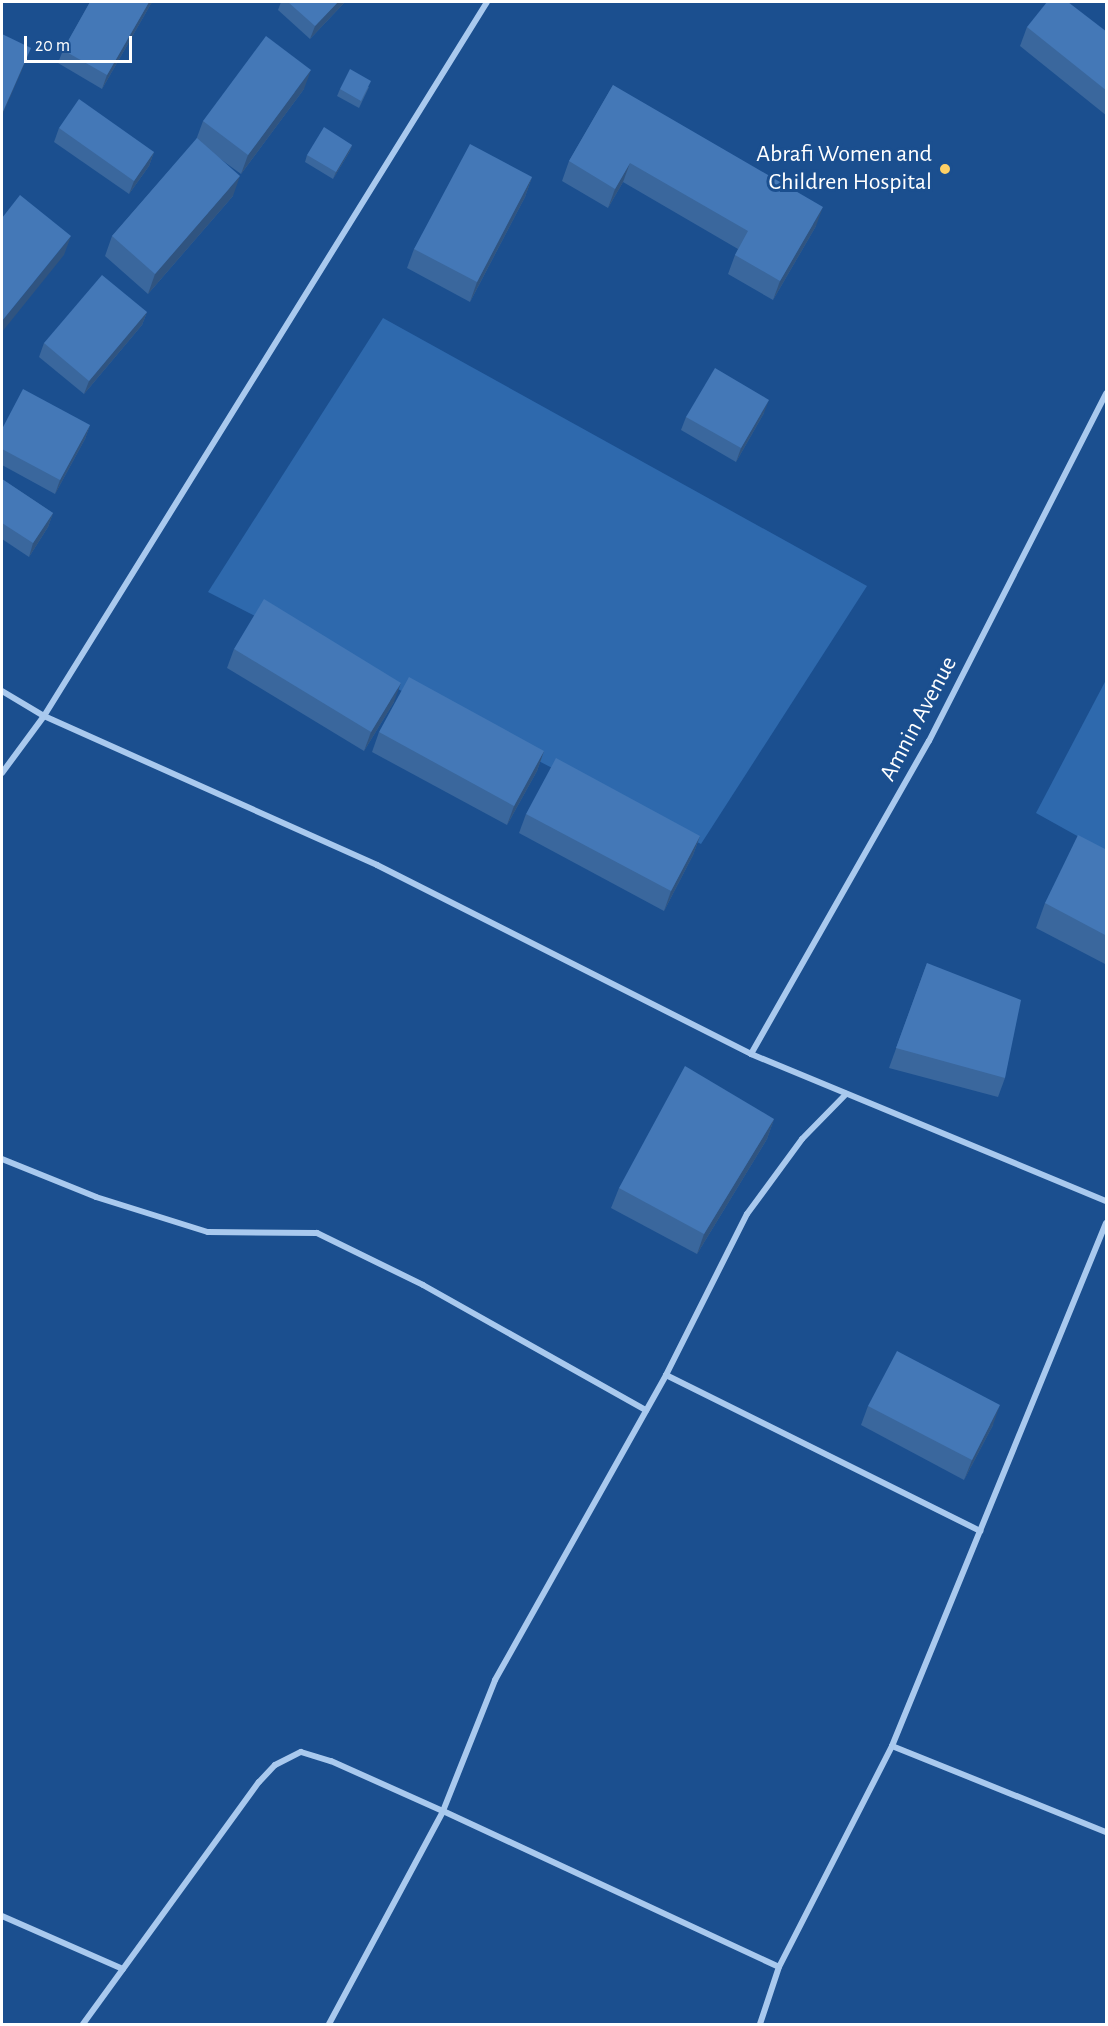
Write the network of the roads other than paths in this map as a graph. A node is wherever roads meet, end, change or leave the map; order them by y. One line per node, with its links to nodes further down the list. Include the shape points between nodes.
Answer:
1 (487, 2): 4 (street)
2 (1107, 394): 6 (street, Amnin Avenue, via 929,741)
3 (2, 691): 4 (street)
4 (44, 716): 5 (street); 6 (street, via 377,865)
5 (2, 773)
6 (751, 1054): 7 (street)
7 (846, 1094): 9 (street); 11 (street, via 802,1139 747,1214)
8 (2, 1159): 12 (street, via 96,1197 208,1232 317,1233 423,1285)
9 (1107, 1201)
10 (1107, 1223): 13 (street)
11 (666, 1375): 12 (street); 13 (street)
12 (646, 1410): 15 (street, via 495,1680)
13 (980, 1532): 14 (street)
14 (892, 1746): 16 (street); 18 (street)
15 (443, 1811): 18 (street); 19 (street, via 331,1761 301,1752 275,1765); 21 (street)
16 (1107, 1832)
17 (2, 1916): 19 (street)
18 (779, 1967): 22 (street)
19 (123, 1969): 20 (street)
20 (83, 2025)
21 (329, 2025)
22 (760, 2025)

